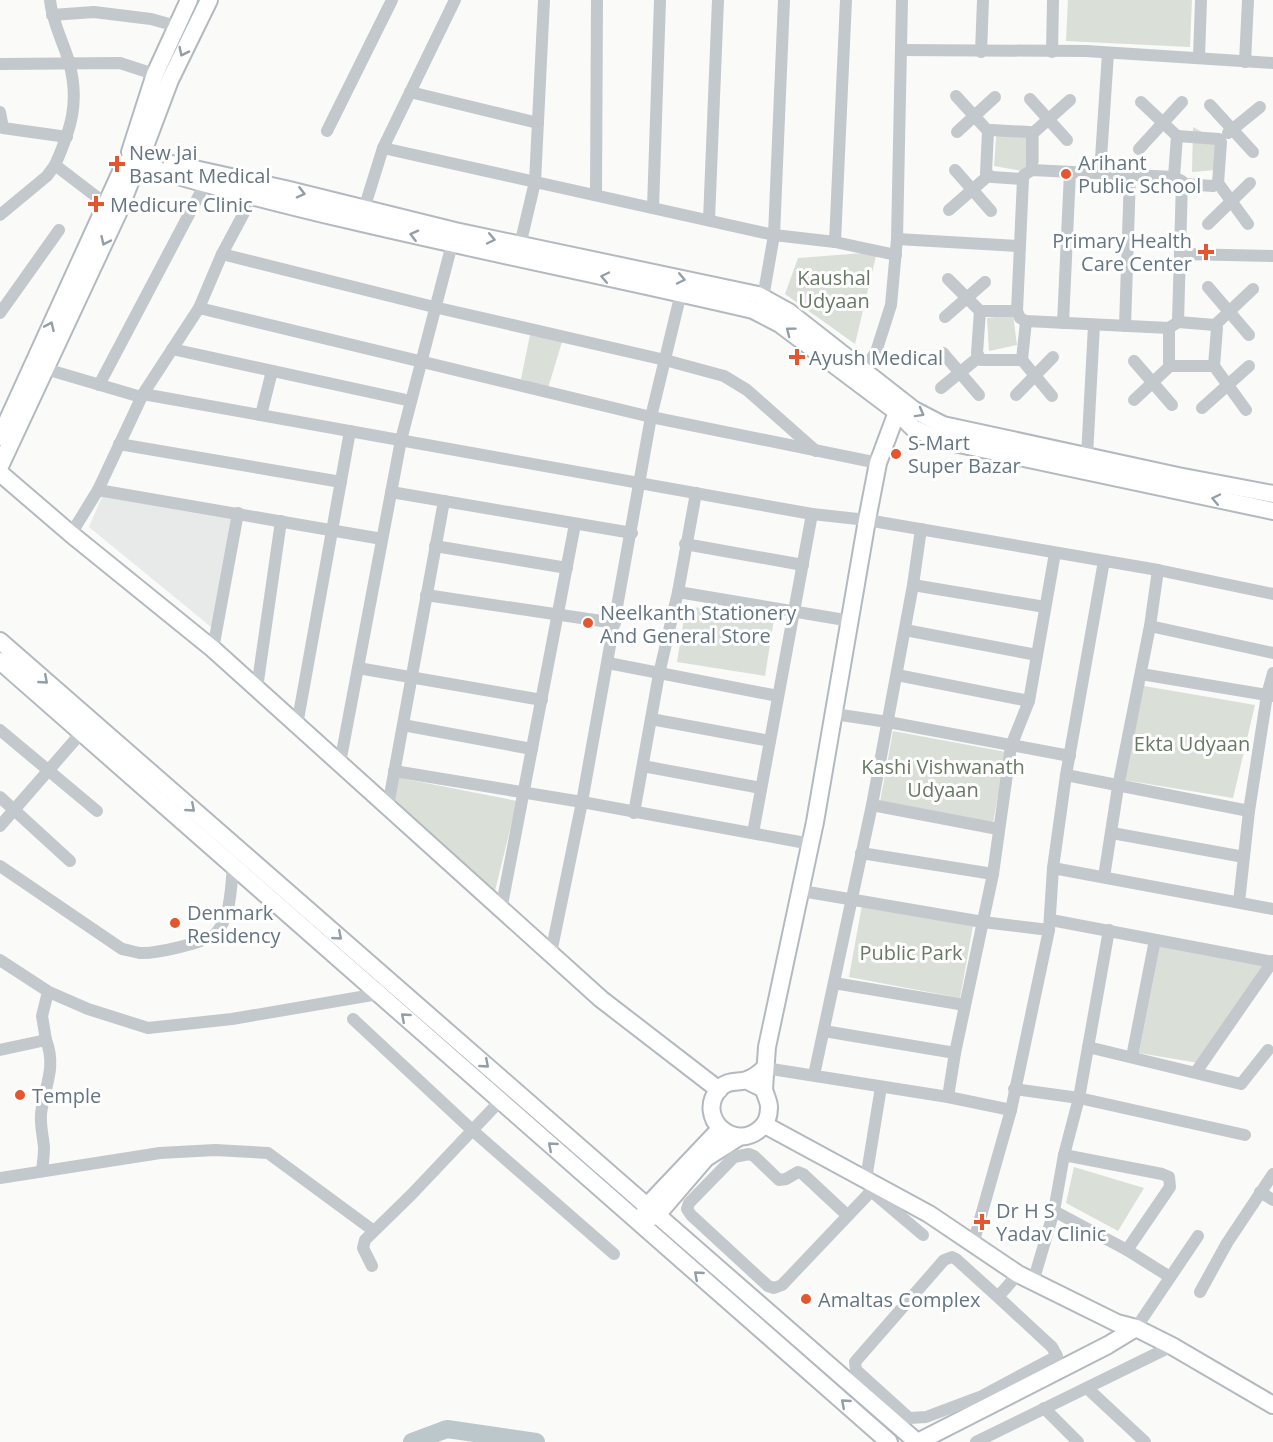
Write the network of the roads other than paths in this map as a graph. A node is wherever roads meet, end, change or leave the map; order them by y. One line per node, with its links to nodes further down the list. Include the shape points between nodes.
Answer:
1 (189, 0): 17 (street)
2 (209, 0): 27 (street, one-way to 27)
3 (392, 0): 43 (street)
4 (454, 0): 28 (street)
5 (544, 0): 40 (street)
6 (597, 0): 68 (street)
7 (660, 0): 73 (street)
8 (718, 0): 77 (street)
9 (784, 0): 81 (street)
10 (846, 0): 83 (street)
11 (902, 0): 18 (street)
12 (983, 0): 19 (street)
13 (1053, 0): 20 (street)
14 (1201, 0): 22 (street)
15 (1248, 0): 23 (street)
16 (50, 4): 17 (street); 26 (street)
17 (176, 26): 27 (street)
18 (902, 50): 19 (street); 82 (street)
19 (981, 52): 20 (street)
20 (1052, 52): 21 (street)
21 (1108, 53): 22 (street); 58 (street)
22 (1198, 57): 23 (street)
23 (1245, 62): 24 (street)
24 (1273, 63)
25 (0, 64): 26 (street)
26 (69, 64): 27 (street, via 120,63); 48 (street, via 75,98)
27 (162, 77): 54 (street)
28 (410, 92): 40 (street); 51 (street)
29 (956, 96): 38 (street)
30 (995, 97): 38 (street)
31 (1030, 99): 39 (street)
32 (1070, 100): 39 (street)
33 (1140, 102): 41 (street)
34 (1182, 102): 41 (street)
35 (1210, 105): 42 (street)
36 (1260, 107): 42 (street)
37 (0, 112): 48 (street, via 3,128)
38 (974, 116): 44 (street); 45 (street)
39 (1048, 119): 46 (street); 49 (street)
40 (538, 123): 63 (street)
41 (1163, 123): 47 (street); 52 (street)
42 (1233, 129): 50 (street); 53 (street)
43 (327, 131)
44 (988, 131): 46 (street); 61 (street, via 984,169)
45 (957, 132)
46 (1032, 134): 59 (street)
47 (1177, 136): 50 (street); 62 (street)
48 (67, 137): 55 (street)
49 (1068, 140)
50 (1221, 140): 64 (street)
51 (383, 148): 63 (street); 72 (street)
52 (1139, 149)
53 (1253, 152)
54 (135, 161): 66 (street); 71 (street); 72 (street, one-way to 72, via 174,164); 123 (street, one-way to 123, via 118,213)
55 (55, 165): 71 (street); 76 (street)
56 (955, 170): 67 (street)
57 (1070, 172): 58 (street); 59 (street); 106 (street)
58 (1100, 173): 60 (street)
59 (1027, 175): 61 (street); 86 (street)
60 (1130, 175): 62 (street); 110 (street)
61 (988, 176): 67 (street)
62 (1179, 181): 64 (street, via 1213,186); 88 (street)
63 (535, 182): 68 (street); 85 (street)
64 (1218, 183): 70 (street)
65 (1250, 183): 70 (street)
66 (205, 184): 69 (street); 129 (street)
67 (972, 190): 74 (street); 75 (street)
68 (596, 194): 73 (street)
69 (253, 196): 84 (street, one-way to 69); 87 (street)
70 (1231, 201): 78 (street); 79 (street)
71 (106, 204): 123 (street, one-way to 71)
72 (364, 208): 85 (street, one-way to 85)
73 (653, 208): 77 (street)
74 (949, 210)
75 (991, 211)
76 (0, 214)
77 (709, 220): 81 (street)
78 (1209, 224)
79 (1248, 224)
80 (59, 230): 103 (street)
81 (774, 236): 83 (street); 96 (street)
82 (897, 239): 86 (street); 89 (street)
83 (835, 242): 89 (street)
84 (452, 244): 95 (street, one-way to 84); 98 (street)
85 (520, 245): 96 (street, one-way to 96)
86 (1020, 246): 101 (street)
87 (222, 254): 98 (street); 99 (street)
88 (1180, 254): 90 (street); 108 (street)
89 (896, 255): 125 (street, via 884,331 876,352)
90 (1273, 256)
91 (948, 279): 97 (street)
92 (985, 282): 97 (street)
93 (1208, 287): 102 (street)
94 (1253, 290): 102 (street)
95 (681, 293): 116 (street); 141 (street, one-way to 95, via 780,324 753,310)
96 (764, 297): 125 (street, via 789,312)
97 (967, 298): 100 (street); 104 (street)
98 (434, 307): 116 (street); 119 (street)
99 (199, 308): 112 (street); 119 (street)
100 (980, 311): 101 (street); 114 (street)
101 (1017, 311): 105 (street)
102 (1229, 312): 109 (street); 111 (street)
103 (0, 313)
104 (945, 317)
105 (1026, 321): 106 (street); 117 (street)
106 (1063, 323): 107 (street)
107 (1094, 325): 110 (street); 149 (street)
108 (1173, 325): 109 (street); 110 (street); 120 (street)
109 (1215, 325): 121 (street)
110 (1125, 326)
111 (1249, 335)
112 (172, 349): 124 (street); 132 (street)
113 (943, 353): 126 (street)
114 (979, 357): 117 (street); 126 (street)
115 (1053, 357): 127 (street)
116 (665, 360): 143 (street); 148 (street, via 724,376 747,390)
117 (1023, 360): 127 (street)
118 (1134, 361): 128 (street)
119 (420, 363): 137 (street); 143 (street)
120 (1170, 366): 121 (street); 128 (street)
121 (1214, 366): 130 (street)
122 (1249, 366): 130 (street)
123 (39, 367): 129 (street); 145 (street); 151 (street)
124 (272, 371): 137 (street); 142 (street)
125 (862, 371): 149 (street, one-way to 149, via 914,411 943,425)
126 (960, 373): 131 (street); 133 (street)
127 (1035, 375): 134 (street); 135 (street)
128 (1152, 383): 136 (street); 138 (street)
129 (99, 385): 132 (street)
130 (1228, 385): 139 (street); 140 (street)
131 (941, 388)
132 (142, 395): 142 (street); 147 (street)
133 (979, 395)
134 (1016, 395)
135 (1052, 396)
136 (1134, 399)
137 (411, 401): 146 (street)
138 (1172, 405)
139 (1202, 408)
140 (1246, 410)
141 (897, 412): 150 (street); 160 (street, one-way to 141, via 940,440 913,428)
142 (261, 415): 144 (street)
143 (651, 417): 148 (street); 154 (street)
144 (350, 431): 146 (street); 153 (street)
145 (0, 437)
146 (401, 440): 154 (street); 156 (street)
147 (119, 444): 153 (street); 155 (street)
148 (817, 452): 150 (street)
149 (1088, 456): 158 (street)
150 (878, 464): 163 (street)
151 (0, 466)
152 (0, 473): 169 (street)
153 (341, 482): 167 (street)
154 (641, 482): 157 (street); 168 (street)
155 (98, 490): 161 (street); 169 (street)
156 (391, 492): 159 (street); 170 (street)
157 (696, 493): 162 (street); 171 (street)
158 (1273, 494)
159 (444, 501): 165 (street); 172 (street)
160 (1273, 511)
161 (238, 513): 164 (street); 190 (street)
162 (812, 514): 163 (street); 175 (street)
163 (867, 519): 166 (street); 185 (street)
164 (281, 521): 167 (street); 201 (street)
165 (575, 525): 168 (street); 176 (street)
166 (921, 529): 173 (street); 178 (street)
167 (332, 530): 170 (street); 209 (street)
168 (632, 533): 186 (street)
169 (71, 534): 190 (street)
170 (382, 538): 195 (street)
171 (686, 544): 175 (street); 179 (street)
172 (435, 546): 176 (street); 181 (street)
173 (1055, 553): 174 (street); 182 (street)
174 (1104, 561): 177 (street); 216 (street)
175 (803, 565): 183 (street)
176 (567, 568): 184 (street)
177 (1158, 570): 180 (street); 187 (street)
178 (913, 585): 182 (street); 188 (street)
179 (678, 592): 183 (street); 197 (street)
180 (1273, 594)
181 (426, 595): 184 (street); 200 (street)
182 (1045, 607): 192 (street)
183 (794, 611): 185 (street); 203 (street)
184 (558, 616): 186 (street); 204 (street)
185 (850, 621): 206 (street)
186 (615, 623): 194 (street)
187 (1150, 626): 191 (street); 198 (street)
188 (905, 630): 192 (street); 199 (street)
189 (0, 641): 259 (street, one-way to 259)
190 (213, 649): 201 (street)
191 (1273, 652)
192 (1037, 655): 205 (street)
193 (0, 662): 212 (street)
194 (608, 663): 197 (street); 226 (street)
195 (358, 668): 200 (street); 217 (street)
196 (1273, 673): 202 (street)
197 (659, 674): 203 (street); 207 (street)
198 (1141, 674): 202 (street); 222 (street)
199 (897, 675): 205 (street); 208 (street)
200 (411, 676): 204 (street); 210 (street)
201 (257, 688): 209 (street)
202 (1270, 695): 231 (street)
203 (778, 696): 213 (street)
204 (542, 700): 215 (street)
205 (1029, 701): 214 (street)
206 (834, 714): 208 (street); 237 (street)
207 (651, 719): 213 (street); 218 (street)
208 (888, 722): 214 (street); 227 (street)
209 (297, 725): 217 (street)
210 (403, 725): 215 (street); 219 (street)
211 (0, 730): 220 (street)
212 (81, 733): 220 (street); 242 (street)
213 (770, 741): 223 (street)
214 (1011, 746): 216 (street); 234 (street)
215 (532, 749): 224 (street)
216 (1070, 756): 221 (street)
217 (340, 763): 228 (street)
218 (643, 766): 223 (street); 232 (street)
219 (394, 771): 224 (street); 228 (street)
220 (49, 772): 229 (street); 230 (street)
221 (1066, 775): 222 (street); 243 (street)
222 (1118, 787): 231 (street); 236 (street)
223 (761, 788): 235 (street)
224 (524, 794): 226 (street); 250 (street)
225 (0, 797): 229 (street)
226 (582, 802): 232 (street); 255 (street)
227 (872, 805): 234 (street); 238 (street)
228 (388, 806): 250 (street)
229 (15, 809): 233 (street); 240 (street)
230 (97, 811)
231 (1249, 811): 239 (street)
232 (634, 813): 235 (street)
233 (0, 826)
234 (998, 829): 244 (street)
235 (753, 833): 237 (street)
236 (1112, 833): 239 (street); 245 (street)
237 (811, 844): 246 (street)
238 (861, 853): 244 (street); 247 (street)
239 (1244, 857): 248 (street)
240 (70, 861)
241 (0, 866): 242 (street, via 122,949 141,953 216,934 230,896)
242 (233, 866): 259 (street)
243 (1053, 868): 245 (street); 252 (street)
244 (993, 874): 251 (street)
245 (1104, 877): 248 (street)
246 (802, 891): 247 (street); 270 (street)
247 (852, 899): 251 (street); 258 (street)
248 (1239, 902): 249 (street)
249 (1273, 909)
250 (501, 910): 255 (street)
251 (983, 921): 252 (street); 261 (street)
252 (1050, 925): 253 (street); 276 (street)
253 (1109, 930): 254 (street); 265 (street)
254 (1155, 939): 257 (street); 269 (street)
255 (551, 953): 277 (street, via 601,999)
256 (0, 960): 260 (street)
257 (1273, 962): 271 (street)
258 (834, 983): 261 (street); 263 (street)
259 (383, 987): 260 (street, via 232,1019 148,1028); 280 (street, one-way to 259); 294 (street, one-way to 294)
260 (48, 992): 264 (street, via 42,1016)
261 (965, 1005): 268 (street)
262 (353, 1019): 284 (street)
263 (824, 1031): 268 (street); 272 (street)
264 (46, 1040): 266 (street); 288 (street, via 50,1079 44,1090 41,1117)
265 (1088, 1047): 269 (street); 279 (street)
266 (0, 1050)
267 (1268, 1050): 271 (street, via 1241,1084)
268 (956, 1053): 278 (street)
269 (1132, 1057): 271 (street)
270 (765, 1068): 272 (street); 273 (street); 275 (street)
271 (1196, 1072)
272 (814, 1075): 274 (street)
273 (748, 1081): 275 (street); 277 (street, via 736,1080)
274 (881, 1087): 278 (street); 291 (street)
275 (764, 1089): 282 (street, via 769,1106)
276 (1014, 1089): 279 (street); 281 (street)
277 (719, 1090): 283 (street, via 712,1113)
278 (948, 1097): 281 (street)
279 (1079, 1098): 285 (street); 287 (street)
280 (500, 1101): 284 (street); 297 (street, one-way to 280)
281 (1011, 1110): 301 (street)
282 (765, 1125): 286 (street, via 755,1134); 291 (street)
283 (720, 1129): 286 (street); 294 (street)
284 (472, 1130): 298 (street); 303 (street)
285 (1245, 1135)
286 (739, 1137): 294 (street, via 706,1158)
287 (1064, 1155): 295 (street); 302 (street, via 1169,1178 1170,1187)
288 (42, 1170): 290 (street); 298 (street, via 160,1153 215,1150 268,1154)
289 (1273, 1174): 292 (street)
290 (0, 1178)
291 (871, 1185): 296 (street); 299 (street); 301 (street, via 929,1214)
292 (1260, 1192): 293 (street); 307 (street)
293 (1273, 1200)
294 (652, 1211): 297 (street); 316 (street)
295 (1054, 1211): 302 (street); 306 (street)
296 (848, 1216): 296 (street, via 782,1285 774,1288 687,1209 734,1157 749,1154 779,1180 798,1172 803,1174)
297 (639, 1223): 315 (street, one-way to 297)
298 (374, 1231): 304 (street, via 364,1240 363,1248)
299 (923, 1235)
300 (1198, 1236): 305 (street)
301 (973, 1244): 306 (street)
302 (1127, 1250): 305 (street)
303 (614, 1254)
304 (372, 1266)
305 (1170, 1277): 309 (street)
306 (1026, 1278): 308 (street); 309 (street, via 1117,1323)
307 (1200, 1292)
308 (998, 1297): 308 (street, via 1057,1356 982,1396 917,1418 909,1418 856,1370 855,1362 944,1260 956,1259)
309 (1136, 1328): 310 (street); 316 (street)
310 (1172, 1346): 311 (street); 312 (street)
311 (1087, 1388): 313 (street); 320 (street)
312 (1273, 1405)
313 (1044, 1408): 314 (street); 319 (street)
314 (996, 1432): 317 (street); 318 (street)
315 (889, 1442)
316 (918, 1442)
317 (976, 1442)
318 (1007, 1442)
319 (1078, 1442)
320 (1145, 1442)

